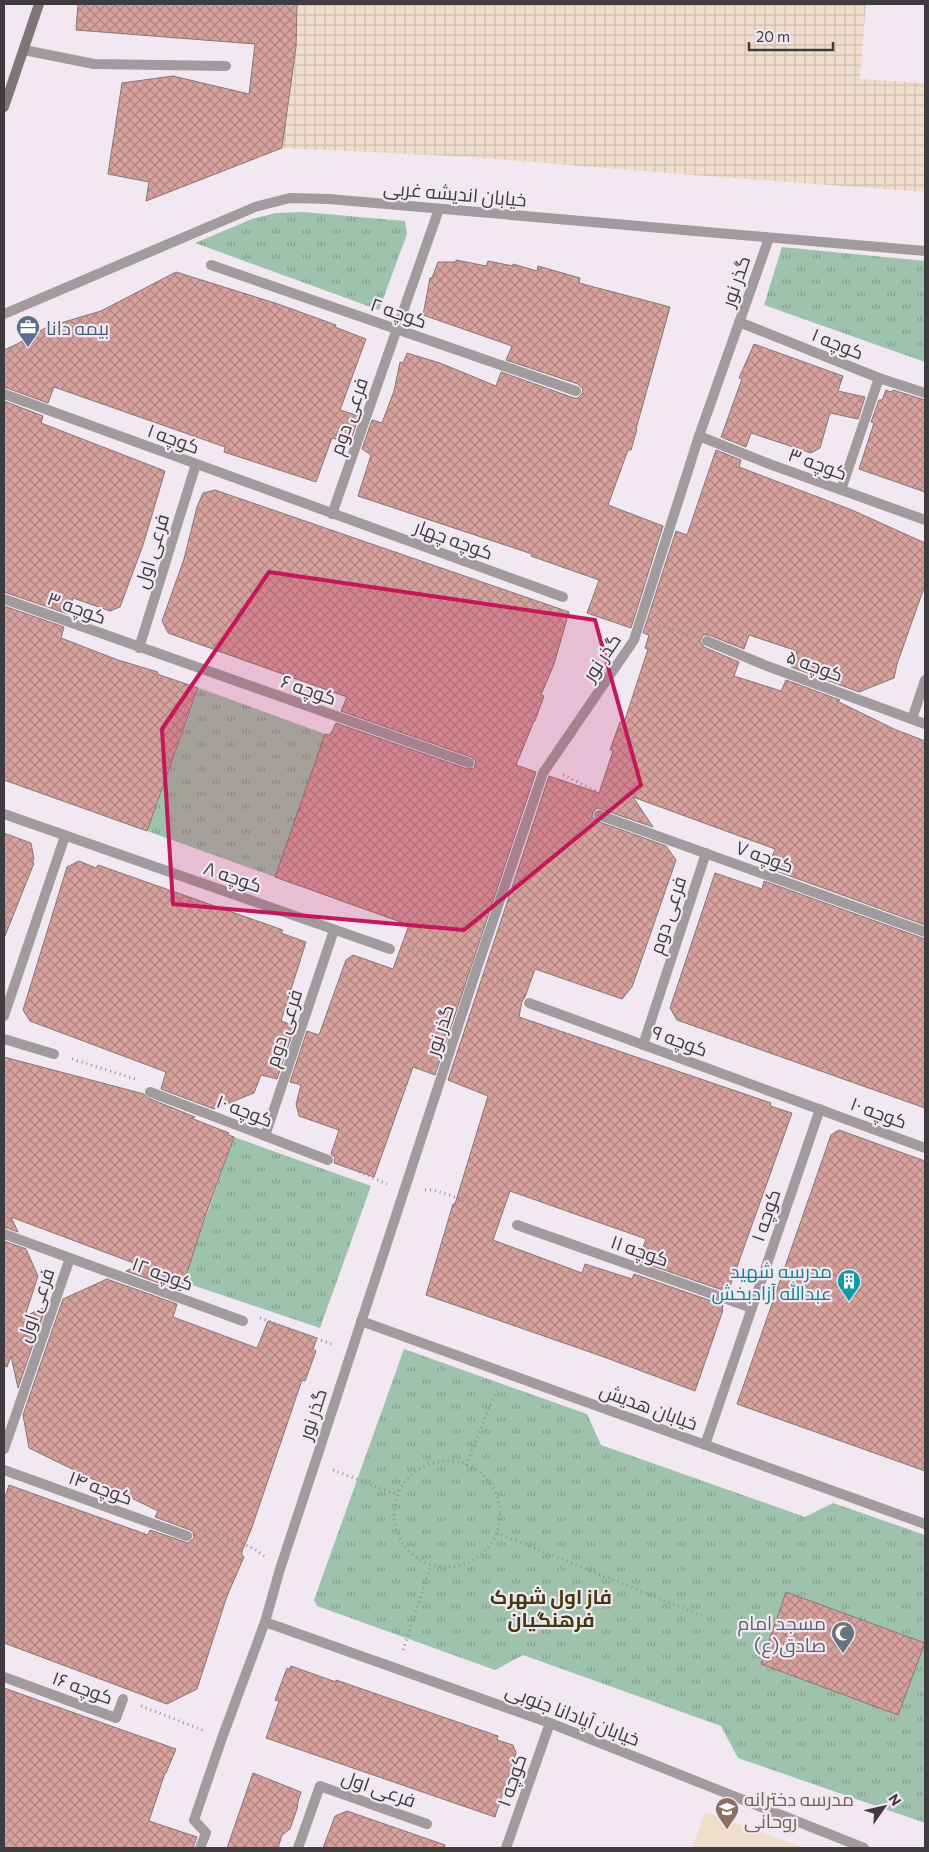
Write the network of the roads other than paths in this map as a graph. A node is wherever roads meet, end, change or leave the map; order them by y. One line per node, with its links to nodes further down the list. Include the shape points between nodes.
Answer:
1 (40, 4): 2 (street)
2 (24, 50): 3 (street, via 94,64); 4 (street)
3 (226, 66)
4 (4, 107)
5 (439, 209): 6 (street, خیابان اندیشه غربی); 9 (street, خیابان اندیشه غربی, via 290,198 255,207); 11 (street)
6 (768, 238): 7 (street, خیابان اندیشه غربی); 10 (street, گذر نور)
7 (925, 251)
8 (211, 266): 11 (street, کوچه ۲)
9 (4, 314)
10 (739, 322): 12 (street, کوچه ۱); 16 (street, گذر نور)
11 (396, 330): 13 (street, کوچه ۲); 19 (street, فرعی دوم)
12 (879, 378): 14 (street, کوچه ۱); 18 (street)
13 (576, 391)
14 (925, 393)
15 (4, 394): 17 (street, کوچه ۱)
16 (699, 436): 18 (street, کوچه ۳); 51 (street, گذر نور, via 634,640 543,773)
17 (196, 464): 19 (street, کوچه ۱); 24 (street, فرعی اول)
18 (841, 490): 20 (street, کوچه ۳)
19 (332, 514): 21 (street, کوچه چهار)
20 (925, 520)
21 (563, 597)
22 (4, 599): 24 (street, کوچه ۳)
23 (707, 642): 26 (street, کوچه ۵)
24 (139, 648): 28 (street, کوچه ۶)
25 (925, 680): 26 (street)
26 (912, 719): 27 (street)
27 (925, 724)
28 (468, 763)
29 (4, 814): 31 (street)
30 (599, 815): 32 (street, کوچه ۷)
31 (65, 836): 33 (street, کوچه ۸); 37 (street)
32 (706, 853): 34 (street, کوچه ۷); 39 (street, فرعی دوم)
33 (334, 930): 35 (street, کوچه ۸); 43 (street, فرعی دوم)
34 (922, 931)
35 (390, 949)
36 (528, 1003): 39 (street, کوچه ۹)
37 (4, 1016)
38 (4, 1039): 40 (street)
39 (643, 1045): 42 (street, کوچه ۹)
40 (54, 1054)
41 (150, 1092): 43 (street, کوچه ۱۰)
42 (820, 1110): 44 (street, کوچه ۱۰); 49 (street, کوچه ۱)
43 (266, 1136): 45 (street, کوچه ۱۰)
44 (925, 1148)
45 (328, 1160)
46 (518, 1225): 49 (street, کوچه ۱۱)
47 (4, 1234): 48 (street)
48 (70, 1258): 50 (street, کوچه ۱۲); 53 (street, فرعی اول)
49 (752, 1308): 52 (street, کوچه ۱)
50 (243, 1321)
51 (361, 1321): 52 (street, خیابان هدیش); 57 (street, گذر نور, via 280,1569)
52 (705, 1444): 55 (street, خیابان هدیش)
53 (4, 1449)
54 (4, 1470): 56 (street, کوچه ۱۴)
55 (925, 1524)
56 (187, 1536)
57 (266, 1622): 60 (street, خیابان آپادانا جنوبی); 62 (street, گذر نور, via 194,1820 206,1833)
58 (4, 1677): 59 (street, کوچه ۱۶, via 116,1718)
59 (124, 1699)
60 (550, 1723): 64 (street, کوچه ۱); 65 (street, خیابان آپادانا جنوبی)
61 (427, 1824): 63 (street, فرعی اول, via 320,1786)
62 (200, 1848)
63 (298, 1848)
64 (506, 1848)
65 (864, 1848)

